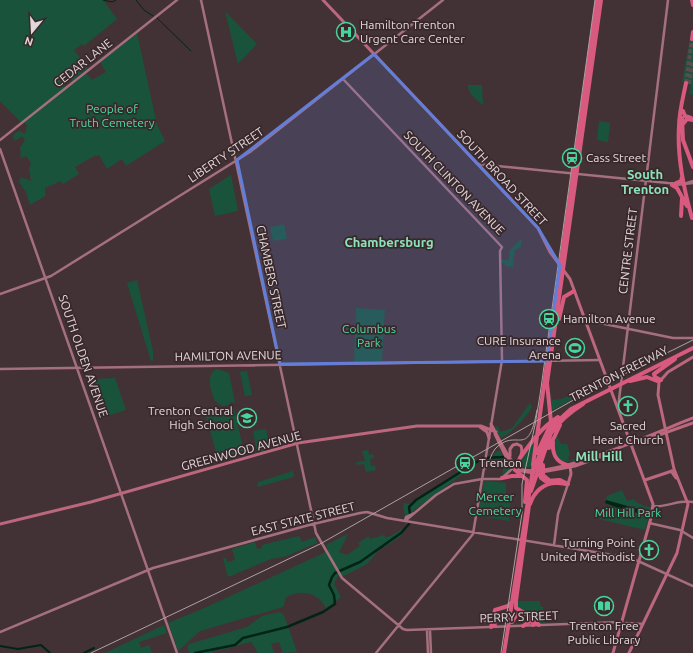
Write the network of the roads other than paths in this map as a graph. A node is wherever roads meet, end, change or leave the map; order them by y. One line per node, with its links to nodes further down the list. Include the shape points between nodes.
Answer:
1 (177, 0): 17 (street, CEDAR LANE)
2 (201, 0): 19 (street, CHAMBERS STREET)
3 (323, 0): 12 (main road, SOUTH BROAD STREET)
4 (442, 0): 12 (street, LIBERTY STREET)
5 (597, 0): 22 (highway)
6 (601, 0): 22 (highway)
7 (668, 0): 24 (street, CENTRE STREET)
8 (692, 0): 9 (highway)
9 (693, 5)
10 (693, 32): 11 (highway)
11 (692, 39)
12 (374, 54): 13 (street, LIBERTY STREET); 20 (main road, SOUTH BROAD STREET)
13 (343, 79): 19 (street, LIBERTY STREET, via 255,149); 42 (street, SOUTH CLINTON AVENUE, via 502,247)
14 (684, 111): 15 (highway, via 686,117); 16 (highway); 23 (highway, via 687,84 679,127)
15 (693, 119): 16 (highway, via 684,121)
16 (682, 134): 21 (highway)
17 (0, 140)
18 (0, 149): 31 (street, SOUTH OLDEN AVENUE)
19 (236, 160): 31 (street, LIBERTY STREET); 44 (street, CHAMBERS STREET)
20 (477, 164): 22 (street); 32 (main road, SOUTH BROAD STREET, via 538,228)
21 (693, 167)
22 (574, 173): 24 (street); 36 (highway); 43 (highway)
23 (683, 173): 26 (highway, via 681,181); 27 (highway)
24 (645, 181): 26 (street); 35 (street, CENTRE STREET)
25 (693, 182): 27 (street)
26 (672, 184): 27 (street); 28 (highway)
27 (684, 185): 30 (highway)
28 (681, 196): 29 (highway); 30 (highway)
29 (681, 216)
30 (693, 219)
31 (46, 278): 33 (street, LIBERTY STREET); 45 (street, SOUTH OLDEN AVENUE)
32 (574, 291): 34 (main road, SOUTH BROAD STREET); 36 (highway, via 564,297)
33 (0, 294)
34 (585, 320): 35 (street); 41 (main road, SOUTH BROAD STREET)
35 (627, 328): 37 (street, via 673,338); 49 (street, CENTRE STREET)
36 (554, 335): 43 (highway)
37 (693, 338)
38 (692, 348): 40 (highway, TRENTON FREEWAY); 52 (highway, TRENTON FREEWAY)
39 (693, 357): 48 (main road, via 668,372)
40 (675, 359): 47 (highway, TRENTON FREEWAY); 48 (highway, via 654,374)
41 (600, 360): 43 (street, HAMILTON AVENUE); 50 (main road, SOUTH BROAD STREET)
42 (501, 361): 43 (street, HAMILTON AVENUE); 44 (street, HAMILTON AVENUE); 56 (street, SOUTH CLINTON AVENUE)
43 (549, 361): 69 (highway, via 536,438); 69 (highway, via 547,387 550,431 545,453)
44 (280, 364): 45 (street, HAMILTON AVENUE); 64 (street, CHAMBERS STREET)
45 (78, 367): 46 (street, HAMILTON AVENUE); 81 (street, SOUTH OLDEN AVENUE)
46 (0, 369)
47 (630, 381): 48 (highway, via 647,377); 53 (highway, TRENTON FREEWAY, via 589,401)
48 (660, 381): 59 (main road, via 656,395)
49 (620, 394): 50 (street); 51 (street, CENTRE STREET)
50 (615, 398): 51 (main road, SOUTH BROAD STREET)
51 (618, 408): 65 (main road, SOUTH BROAD STREET)
52 (567, 411): 68 (highway, via 546,424); 69 (highway, TRENTON FREEWAY, via 546,434 539,447)
53 (565, 417): 61 (highway); 69 (highway, TRENTON FREEWAY, via 545,441)
54 (693, 418): 59 (main road)
55 (693, 423): 59 (main road)
56 (491, 424): 58 (street, SOUTH CLINTON AVENUE); 60 (main road)
57 (479, 426): 58 (main road, GREENWOOD AVENUE); 63 (main road, via 486,431); 64 (main road, GREENWOOD AVENUE, via 417,426)
58 (490, 428): 60 (main road); 62 (main road); 63 (street, SOUTH CLINTON AVENUE)
59 (666, 431): 65 (main road); 73 (main road)
60 (496, 432): 62 (main road)
61 (554, 435): 69 (highway); 71 (highway, via 554,454 559,462)
62 (498, 438): 63 (main road); 66 (main road)
63 (489, 439): 78 (street, SOUTH CLINTON AVENUE)
64 (296, 444): 81 (main road, GREENWOOD AVENUE); 92 (street, CHAMBERS STREET)
65 (632, 444): 70 (main road); 71 (main road); 79 (main road, SOUTH BROAD STREET)
66 (503, 448): 67 (main road); 72 (main road)
67 (510, 458): 68 (main road, via 510,449 515,444 522,448); 72 (main road)
68 (520, 458): 72 (main road)
69 (539, 465): 77 (highway); 77 (highway, TRENTON FREEWAY); 77 (highway, via 542,471)
70 (578, 465): 71 (main road); 74 (main road)
71 (568, 466): 72 (main road, via 537,472 522,472); 74 (main road)
72 (514, 468): 75 (street); 76 (highway)
73 (673, 472): 79 (main road); 82 (main road)
74 (570, 477): 80 (main road)
75 (502, 478): 76 (highway); 78 (street)
76 (525, 478): 87 (highway)
77 (537, 478): 80 (highway, via 560,480); 84 (highway, TRENTON FREEWAY); 87 (highway, TRENTON FREEWAY)
78 (482, 479): 86 (street, via 454,484 436,495); 94 (street, SOUTH CLINTON AVENUE)
79 (645, 480): 85 (main road, SOUTH BROAD STREET)
80 (568, 484): 84 (highway, via 555,483 540,488 533,495); 96 (street, via 558,514)
81 (122, 494): 91 (main road, GREENWOOD AVENUE); 98 (street, SOUTH OLDEN AVENUE)
82 (688, 501): 83 (street); 85 (street); 93 (main road)
83 (693, 502)
84 (530, 504): 101 (highway, TRENTON FREEWAY)
85 (653, 506): 90 (main road)
86 (413, 515): 88 (street); 89 (street, via 412,520)
87 (525, 515): 101 (highway, TRENTON FREEWAY)
88 (405, 521): 89 (street, EAST STATE STREET); 92 (street, EAST STATE STREET, via 366,512)
89 (416, 522): 94 (street, EAST STATE STREET)
90 (649, 523): 93 (street); 97 (main road)
91 (0, 524)
92 (314, 524): 98 (street, EAST STATE STREET); 113 (street, CHAMBERS STREET, via 317,536 340,576)
93 (682, 531): 95 (street); 99 (main road, via 677,553)
94 (473, 532): 96 (street, EAST STATE STREET); 113 (street)
95 (693, 538)
96 (554, 545): 97 (street, EAST STATE STREET)
97 (638, 561): 99 (street, EAST STATE STREET); 108 (main road)
98 (148, 570): 118 (street, EAST STATE STREET); 119 (street, SOUTH OLDEN AVENUE)
99 (667, 574): 100 (street, EAST STATE STREET); 110 (main road)
100 (693, 586)
101 (514, 600): 102 (highway); 104 (highway, via 516,608); 107 (highway, TRENTON FREEWAY)
102 (502, 608): 103 (highway, via 495,610); 107 (highway, via 508,611)
103 (492, 616): 106 (highway); 114 (highway)
104 (529, 616): 107 (highway, via 518,614); 111 (highway); 112 (highway); 115 (highway, via 528,623)
105 (485, 620): 106 (highway)
106 (491, 621): 114 (highway)
107 (512, 622): 114 (street, PERRY STREET, via 507,626); 115 (street, PERRY STREET); 122 (highway, TRENTON FREEWAY)
108 (621, 622): 109 (street, PERRY STREET); 112 (street, PERRY STREET); 123 (main road)
109 (626, 623): 110 (street); 117 (street, PERRY STREET)
110 (643, 624): 117 (main road)
111 (532, 625): 112 (street, PERRY STREET); 115 (street, PERRY STREET)
112 (539, 625)
113 (399, 626): 116 (street, PERRY STREET, via 407,630); 120 (street)
114 (493, 626): 116 (street, PERRY STREET)
115 (523, 626)
116 (429, 630): 121 (street)
117 (640, 631): 124 (main road)
118 (0, 632)
119 (177, 653)
120 (376, 653)
121 (430, 653)
122 (506, 653)
123 (613, 653)
124 (629, 653)

